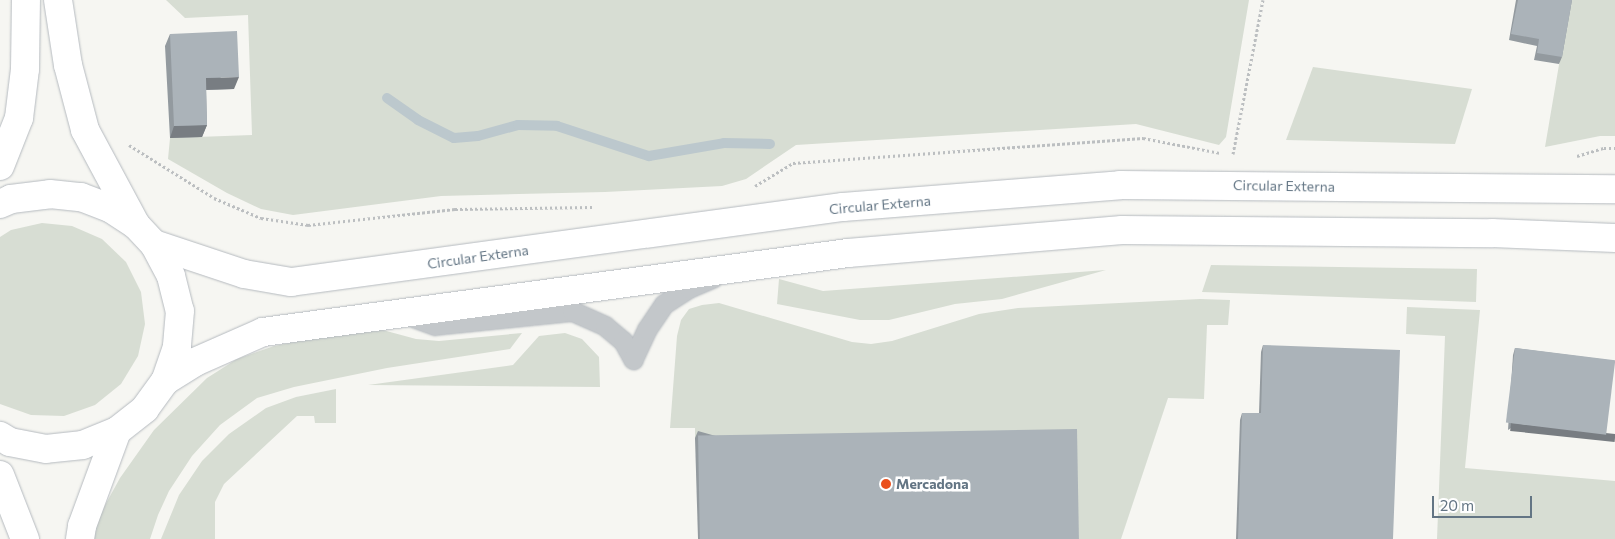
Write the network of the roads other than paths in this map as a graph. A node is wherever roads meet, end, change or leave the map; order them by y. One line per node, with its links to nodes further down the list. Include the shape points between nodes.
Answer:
1 (26, 0): 3 (main road, via 25,69 19,118)
2 (58, 0): 6 (main road, via 68,65 85,130)
3 (0, 166)
4 (1615, 189): 6 (main road, Circular Externa, via 1120,184 843,208 291,282 244,274)
5 (0, 204): 6 (main road, via 12,199 50,194 81,197 110,208)
6 (145, 235): 10 (main road, via 171,276 180,311 177,347)
7 (1615, 238): 8 (main road, via 1492,233 1122,230 848,253)
8 (735, 268): 9 (main road); 9 (lane, via 689,288 664,304 647,329 633,359 623,341 605,326 572,310 435,325)
9 (401, 313): 10 (main road, via 263,332 195,362)
10 (165, 381): 11 (main road, via 145,409)
11 (118, 431): 12 (main road, via 83,445 46,449 10,442); 15 (main road)
12 (0, 436)
13 (0, 475): 14 (main road)
14 (25, 539)
15 (80, 539)

